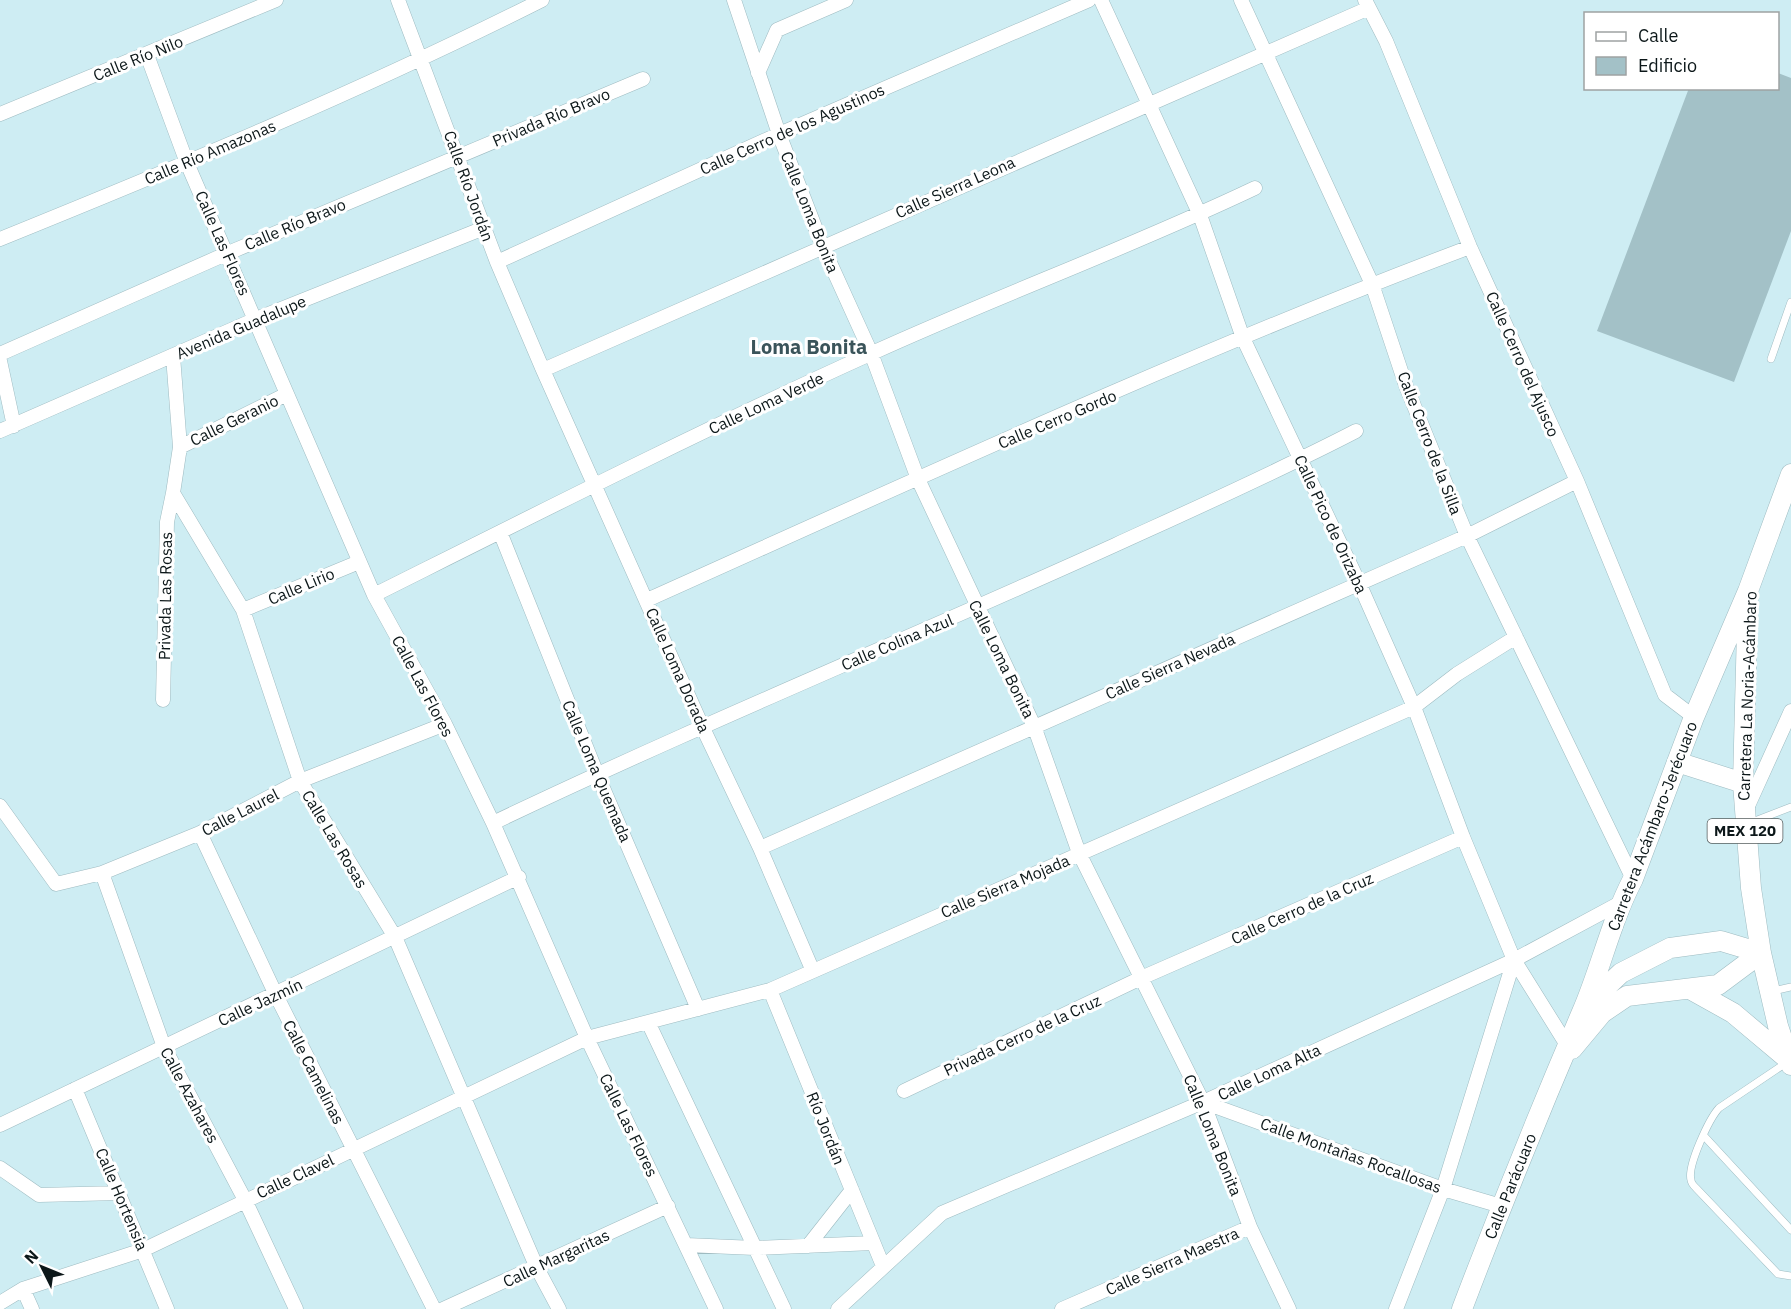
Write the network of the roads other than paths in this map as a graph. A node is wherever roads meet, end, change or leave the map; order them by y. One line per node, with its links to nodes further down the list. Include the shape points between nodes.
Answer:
1 (276, 0): 11 (street, Calle Río Nilo)
2 (398, 0): 12 (street, Calle Río Jordán)
3 (542, 0): 12 (street, Calle Río Amazonas)
4 (734, 0): 13 (street, Calle Loma Bonita)
5 (846, 0): 13 (street, via 777,30)
6 (1089, 0): 17 (street, Calle Cerro de los Agustinos)
7 (1101, 0): 15 (street, Calle Pico de Orizaba)
8 (1240, 0): 10 (street, Calle Cerro de la Silla)
9 (1367, 4): 10 (street, Calle Sierra Leona); 25 (street, Calle Cerro del Ajusco, via 1386,41)
10 (1266, 51): 15 (street, Calle Sierra Leona); 28 (street, Calle Cerro de la Silla)
11 (147, 55): 16 (street, Calle Río Nilo); 19 (street, Calle Las Flores)
12 (419, 62): 18 (street, Calle Río Jordán); 19 (street, Calle Río Amazonas)
13 (758, 73): 17 (street, Calle Loma Bonita)
14 (643, 79): 18 (street, Privada Río Bravo)
15 (1149, 103): 21 (street, Calle Pico de Orizaba); 24 (street, Calle Sierra Leona)
16 (0, 114)
17 (779, 134): 24 (street, Calle Loma Bonita); 27 (street, Calle Cerro de los Agustinos)
18 (459, 155): 22 (street, Calle Río Jordán); 26 (street, Calle Río Bravo)
19 (187, 164): 23 (street, Calle Río Amazonas); 26 (street, Calle Las Flores)
20 (1255, 188): 21 (street, Calle Loma Verde)
21 (1200, 215): 31 (street, Calle Pico de Orizaba); 32 (street, Calle Loma Verde)
22 (484, 228): 27 (street, Calle Río Jordán); 30 (street, Avenida Guadalupe)
23 (0, 240)
24 (822, 245): 32 (street, Calle Loma Bonita); 37 (street, Calle Sierra Leona)
25 (1470, 247): 28 (street, Calle Cerro Gordo); 46 (street, Calle Cerro del Ajusco)
26 (228, 253): 30 (street, Calle Las Flores); 33 (street, Calle Río Bravo)
27 (497, 262): 37 (street, Calle Río Jordán)
28 (1372, 284): 31 (street, Calle Cerro Gordo); 50 (street, Calle Cerro de la Silla, via 1406,386)
29 (1791, 302): 35 (lane)
30 (256, 319): 34 (street, Avenida Guadalupe); 38 (street, Calle Las Flores)
31 (1243, 338): 43 (street, Calle Pico de Orizaba); 45 (street, Calle Cerro Gordo)
32 (871, 353): 45 (street, Calle Loma Bonita); 47 (street, Calle Loma Verde)
33 (0, 354)
34 (172, 356): 39 (street, Avenida Guadalupe); 42 (street)
35 (1771, 359)
36 (0, 361): 39 (street)
37 (543, 370): 47 (street, Calle Loma Dorada)
38 (287, 394): 42 (street, Calle Geranio); 51 (street, Calle Las Flores)
39 (14, 426): 40 (street, Avenida Guadalupe)
40 (0, 431)
41 (1356, 431): 43 (street, Calle Colina Azul)
42 (180, 447): 48 (street)
43 (1301, 460): 52 (street, Calle Pico de Orizaba); 56 (street, Calle Colina Azul)
44 (1791, 474): 53 (main road, Carretera La Noria-Acámbaro / MEX 120)
45 (918, 479): 55 (street, Calle Cerro Gordo); 56 (street, Calle Loma Bonita)
46 (1577, 481): 50 (street, Calle Sierra Nevada); 62 (street, Calle Cerro del Ajusco, via 1665,695)
47 (593, 484): 49 (street, Calle Loma Verde); 55 (street, Calle Loma Dorada)
48 (173, 494): 57 (street, Calle Las Rosas); 59 (street, Privada Las Rosas, via 167,522)
49 (500, 532): 54 (street, Calle Loma Verde); 67 (street, Calle Loma Quemada)
50 (1467, 536): 52 (street, Calle Sierra Nevada); 58 (street, Calle Cerro de la Silla)
51 (359, 562): 54 (street, Calle Las Flores); 57 (street, Calle Lirio)
52 (1359, 583): 60 (street, Calle Pico de Orizaba); 65 (street, Calle Sierra Nevada)
53 (1748, 591): 62 (main road, Carretera Acámbaro-Jerécuaro); 69 (main road, Carretera La Noria-Acámbaro / MEX 120)
54 (374, 595): 63 (street, Calle Las Flores)
55 (647, 600): 64 (street, Calle Loma Dorada)
56 (976, 608): 64 (street, Calle Colina Azul); 65 (street, Calle Loma Bonita)
57 (243, 610): 68 (street, Calle Las Rosas)
58 (1516, 637): 60 (street, Calle Sierra Mojada); 80 (street, Calle Cerro de la Silla)
59 (164, 700)
60 (1414, 707): 75 (street, Calle Pico de Orizaba); 77 (street, Calle Sierra Mojada)
61 (1791, 711): 72 (street)
62 (1694, 717): 66 (main road, Carretera Acámbaro-Jerécuaro)
63 (445, 724): 68 (street, Calle Laurel); 73 (street, Calle Las Flores)
64 (702, 726): 67 (street, Calle Colina Azul); 76 (street, Calle Loma Dorada)
65 (1034, 726): 76 (street, Calle Sierra Nevada); 77 (street, Calle Loma Bonita)
66 (1677, 762): 69 (main road); 80 (main road, Carretera Acámbaro-Jerécuaro)
67 (597, 774): 73 (street, Calle Colina Azul); 92 (street, Calle Loma Quemada)
68 (300, 781): 74 (street, Calle Laurel); 82 (street, Calle Las Rosas)
69 (1743, 783): 72 (main road, Carretera La Noria-Acámbaro / MEX 120)
70 (0, 806): 78 (street, Calle Laurel, via 56,884)
71 (1791, 807): 72 (lane)
72 (1744, 820): 83 (main road, Carretera La Noria-Acámbaro / MEX 120)
73 (493, 823): 79 (street, Calle Las Flores)
74 (200, 833): 78 (street, Calle Laurel); 91 (street, Calle Camelinas)
75 (1463, 837): 84 (street, Calle Pico de Orizaba); 86 (street, Calle Cerro de la Cruz)
76 (760, 848): 85 (street, Calle Loma Dorada)
77 (1079, 854): 85 (street, Calle Sierra Mojada); 86 (street, Calle Loma Bonita)
78 (102, 873): 96 (street, Calle Azahares)
79 (519, 877): 82 (street, Calle Jazmín); 95 (street, Calle Las Flores)
80 (1633, 879): 81 (main road, Carretera Acámbaro-Jerécuaro)
81 (1620, 903): 84 (street, Calle Loma Alta); 93 (main road, Carretera Acámbaro-Jerécuaro)
82 (395, 937): 91 (street, Calle Jazmín); 101 (street, Calle Las Rosas)
83 (1761, 953): 88 (main road, via 1718,985); 90 (main road, Carretera La Noria-Acámbaro / MEX 120); 93 (main road, via 1721,941 1670,948 1621,972)
84 (1514, 960): 97 (street, Calle Pico de Orizaba); 102 (street, Calle Loma Alta); 107 (street)
85 (812, 969): 89 (street, Calle Sierra Mojada)
86 (1141, 978): 100 (street, Privada Cerro de la Cruz); 102 (street, Calle Loma Bonita)
87 (1791, 987): 90 (lane)
88 (1690, 989): 97 (main road, via 1627,996 1602,1013); 98 (main road, via 1732,1013)
89 (770, 990): 92 (street, Calle Sierra Mojada); 108 (street, Río Jordán)
90 (1770, 992): 98 (main road, Carretera La Noria-Acámbaro / MEX 120)
91 (276, 995): 96 (street, Calle Jazmín); 105 (street, Calle Camelinas)
92 (698, 1008): 94 (street, Calle Sierra Mojada)
93 (1583, 1010): 97 (main road, Carretera Acámbaro-Jerécuaro)
94 (648, 1022): 95 (street, Calle Sierra Mojada); 118 (street)
95 (587, 1038): 101 (street, Calle Clavel); 111 (street, Calle Las Flores)
96 (164, 1047): 99 (street, Calle Jazmín); 110 (street, Calle Azahares)
97 (1563, 1054): 112 (main road, Calle Parácuaro)
98 (1790, 1062): 104 (lane, via 1719,1108)
99 (75, 1089): 103 (street, Calle Jazmín); 109 (street, Calle Hortensia)
100 (904, 1091)
101 (465, 1098): 105 (street, Calle Clavel); 121 (street, Calle Las Rosas)
102 (1203, 1102): 107 (street, Calle Montañas Rocallosas); 113 (street, Calle Loma Bonita); 120 (street, Calle Loma Alta, via 942,1213)
103 (0, 1125)
104 (1704, 1136): 114 (lane); 122 (lane, via 1691,1169 1691,1180 1778,1274)
105 (353, 1149): 110 (street, Calle Clavel); 128 (street, Calle Camelinas)
106 (0, 1168): 109 (street, via 39,1195)
107 (1443, 1189): 112 (street, Calle Montañas Rocallosas); 136 (street)
108 (852, 1190): 115 (street, Río Jordán); 117 (street)
109 (119, 1193): 119 (street, Calle Hortensia)
110 (245, 1200): 119 (street, Calle Clavel); 127 (street, Calle Azahares)
111 (668, 1206): 116 (street, Calle Las Flores); 121 (street, Calle Margaritas)
112 (1501, 1206): 137 (main road, Calle Parácuaro)
113 (1250, 1227): 134 (street, Calle Sierra Maestra); 135 (street, Calle Loma Bonita)
114 (1791, 1230)
115 (873, 1243): 117 (street); 120 (street, Río Jordán)
116 (686, 1245): 118 (street); 131 (street, Calle Las Flores)
117 (808, 1246): 118 (street)
118 (755, 1248): 132 (street)
119 (143, 1250): 123 (street, Calle Clavel); 126 (street, Calle Hortensia)
120 (883, 1266): 133 (street, Calle Loma Alta)
121 (537, 1268): 129 (street, Calle Margaritas); 130 (street, Calle Las Rosas)
122 (1791, 1276)
123 (23, 1289): 124 (street, Calle Clavel); 125 (street)
124 (0, 1304)
125 (32, 1309)
126 (167, 1309)
127 (296, 1309)
128 (434, 1309)
129 (443, 1309)
130 (559, 1309)
131 (716, 1309)
132 (784, 1309)
133 (838, 1309)
134 (1062, 1309)
135 (1289, 1309)
136 (1396, 1309)
137 (1462, 1309)

